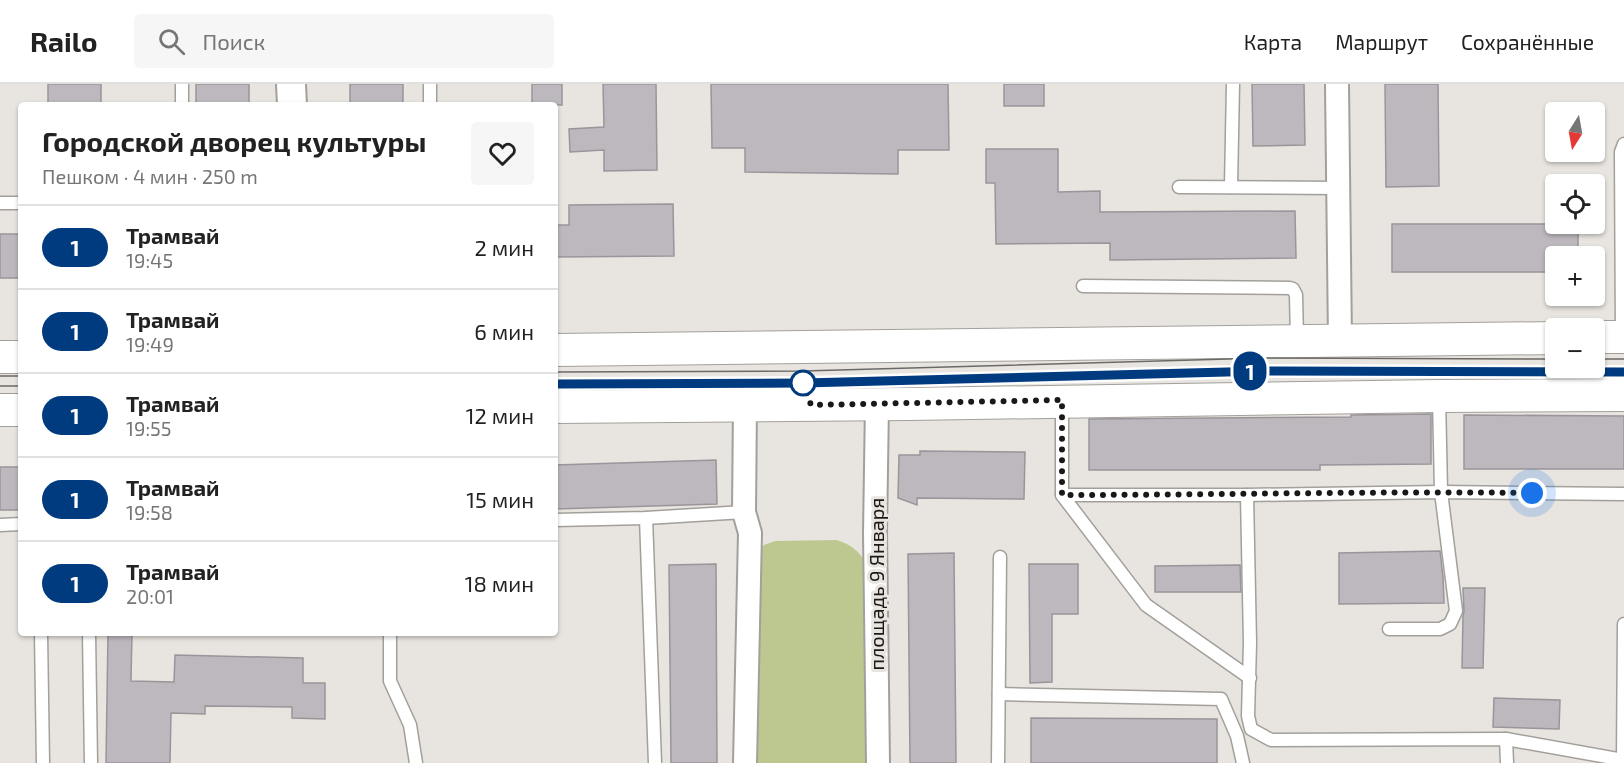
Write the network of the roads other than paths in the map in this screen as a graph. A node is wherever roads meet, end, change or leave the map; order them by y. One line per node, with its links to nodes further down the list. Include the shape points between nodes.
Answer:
1 (182, 84): 6 (lane)
2 (291, 84): 7 (street)
3 (430, 84): 8 (lane)
4 (1233, 84): 11 (lane)
5 (1337, 84): 12 (street)
6 (182, 102)
7 (292, 102)
8 (430, 102)
9 (1624, 144): 15 (lane)
10 (1179, 188): 11 (lane)
11 (1231, 188): 12 (lane)
12 (1338, 188): 19 (street)
13 (0, 203): 14 (lane)
14 (18, 203)
15 (1623, 281): 17 (lane)
16 (1083, 286): 20 (lane, via 1290,288 1296,295)
17 (1614, 337)
18 (1545, 338): 19 (main road)
19 (1340, 340): 20 (main road)
20 (1297, 341): 21 (main road)
21 (558, 350)
22 (0, 357): 23 (main road)
23 (18, 357)
24 (1624, 395): 25 (main road)
25 (1439, 396): 26 (main road); 32 (lane)
26 (1062, 400): 27 (main road); 34 (lane)
27 (877, 404): 28 (main road); 56 (street, площадь 9 Января)
28 (745, 406): 29 (main road); 36 (street)
29 (558, 407)
30 (0, 410): 31 (main road)
31 (18, 410)
32 (1441, 492): 33 (lane); 35 (lane); 43 (lane, via 1454,618 1440,628)
33 (1624, 494)
34 (1062, 495): 35 (lane); 47 (lane, via 1146,605)
35 (1247, 495): 47 (lane)
36 (744, 512): 37 (lane); 55 (street, via 750,533)
37 (646, 518): 38 (lane); 54 (lane)
38 (558, 519)
39 (18, 524): 40 (lane)
40 (0, 525)
41 (1000, 557): 48 (lane)
42 (1624, 624): 50 (lane)
43 (1389, 628)
44 (42, 636): 51 (lane)
45 (89, 636): 52 (lane)
46 (390, 636): 53 (lane, via 390,681 410,725)
47 (1250, 678): 49 (lane, via 1251,729 1271,740)
48 (999, 694): 57 (lane); 58 (lane, via 1221,699 1237,736)
49 (1506, 738): 50 (lane); 59 (lane)
50 (1624, 760)
51 (43, 763)
52 (91, 763)
53 (416, 763)
54 (655, 763)
55 (745, 763)
56 (878, 763)
57 (998, 763)
58 (1243, 763)
59 (1507, 763)

